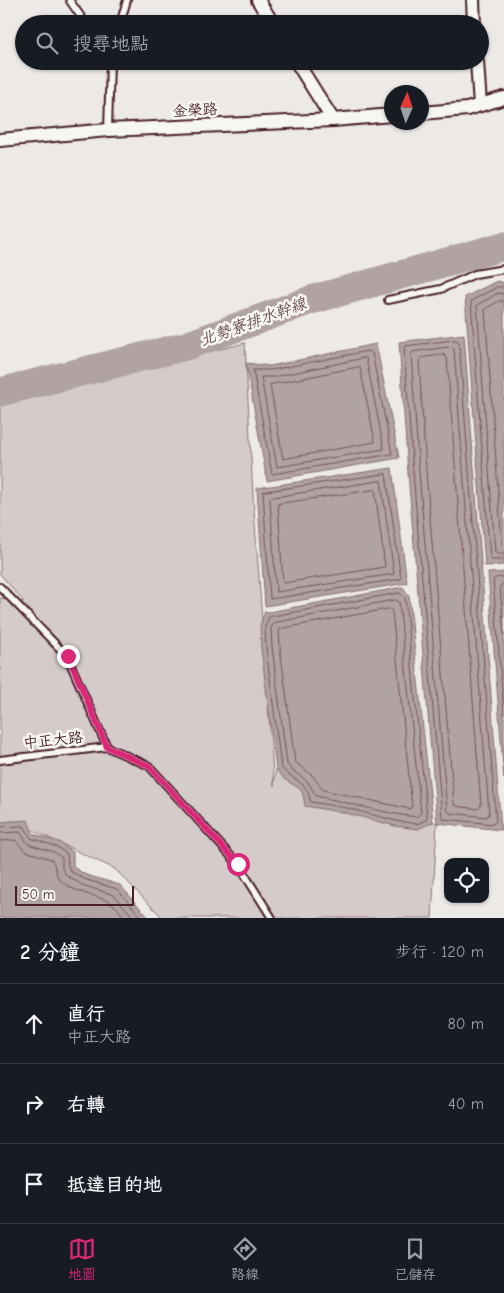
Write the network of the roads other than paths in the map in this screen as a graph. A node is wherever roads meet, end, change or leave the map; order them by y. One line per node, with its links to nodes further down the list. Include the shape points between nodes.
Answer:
1 (127, 0): 6 (lane)
2 (258, 0): 7 (street)
3 (472, 0): 8 (street)
4 (70, 1): 5 (lane)
5 (80, 15)
6 (123, 15)
7 (267, 15)
8 (473, 15)
9 (110, 70): 17 (lane)
10 (302, 70): 16 (street)
11 (478, 70): 13 (street)
12 (504, 98): 13 (street)
13 (480, 105): 14 (street)
14 (429, 112)
15 (384, 116): 16 (street, 金榮路)
16 (333, 120): 17 (street, 金榮路)
17 (108, 130): 18 (street, 金榮路)
18 (0, 140)
19 (504, 269): 20 (lane, via 476,274 441,289)
20 (388, 300)
21 (0, 587): 22 (lane, via 68,656)
22 (107, 747): 23 (lane, 中正大路); 24 (lane, via 149,766 238,864)
23 (0, 760)
24 (272, 918)

